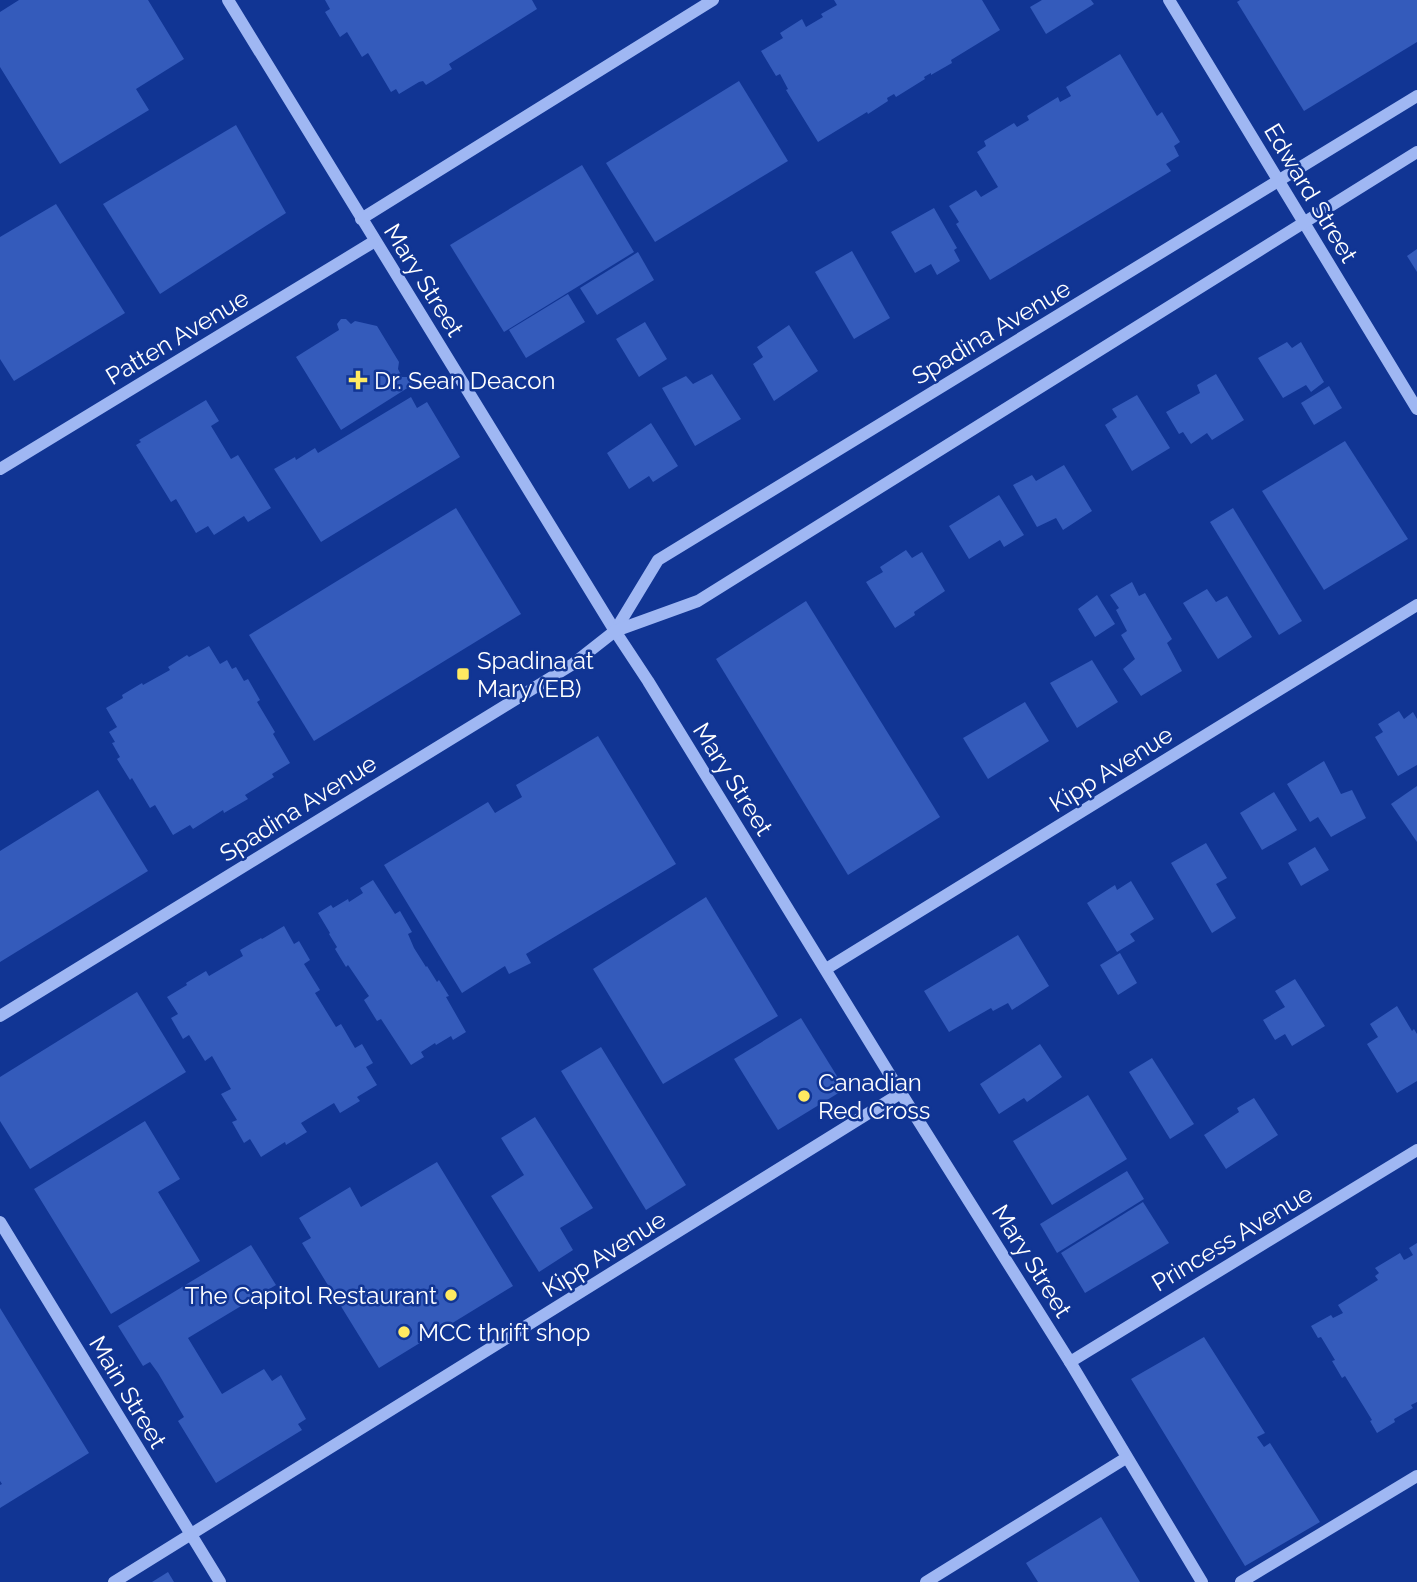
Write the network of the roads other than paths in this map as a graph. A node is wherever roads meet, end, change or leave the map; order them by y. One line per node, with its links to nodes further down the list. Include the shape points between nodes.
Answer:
1 (228, 0): 7 (street, Mary Street)
2 (713, 0): 7 (street)
3 (1170, 0): 6 (street, Edward Street)
4 (1417, 96): 6 (street, Spadina Avenue)
5 (1417, 152): 8 (street, Spadina Avenue)
6 (1279, 181): 8 (street, Edward Street); 13 (street, Spadina Avenue, via 658,560)
7 (361, 219): 9 (street, Mary Street)
8 (1304, 221): 10 (street, Edward Street); 13 (street, Spadina Avenue, via 698,601)
9 (375, 241): 11 (street, Patten Avenue); 13 (street, Mary Street)
10 (1417, 409)
11 (0, 470)
12 (1417, 605): 14 (street, Kipp Avenue)
13 (615, 631): 14 (street, Mary Street); 15 (street, Spadina Avenue, via 573,664)
14 (826, 969): 16 (street, Mary Street)
15 (0, 1016)
16 (901, 1093): 19 (street, Mary Street); 22 (street, Kipp Avenue)
17 (1417, 1150): 19 (street, Princess Avenue)
18 (0, 1222): 22 (street, Main Street)
19 (1070, 1362): 20 (street, Mary Street)
20 (1126, 1458): 25 (street); 26 (street, Mary Street)
21 (1417, 1476): 27 (street)
22 (191, 1535): 23 (street, Kipp Avenue); 24 (street, Main Street)
23 (114, 1582)
24 (220, 1582)
25 (926, 1582)
26 (1202, 1582)
27 (1241, 1582)

